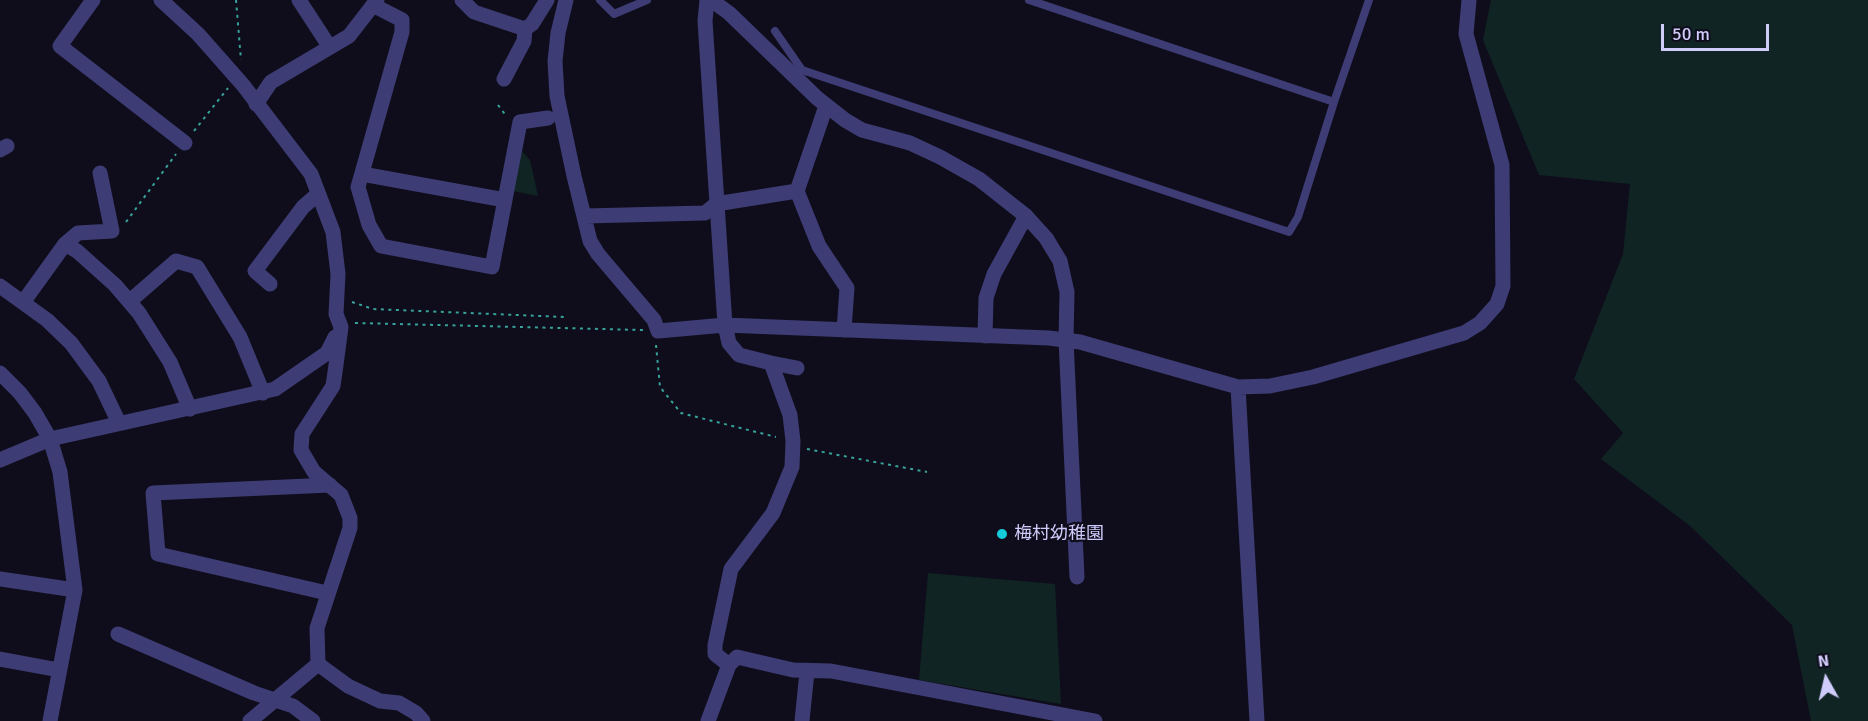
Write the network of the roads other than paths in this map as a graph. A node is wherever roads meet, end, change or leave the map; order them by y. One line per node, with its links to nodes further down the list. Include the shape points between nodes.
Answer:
1 (93, 0): 22 (street, via 60,46)
2 (161, 0): 19 (street, via 198,34)
3 (299, 0): 16 (street)
4 (462, 0): 14 (street, via 474,12)
5 (547, 0): 14 (street)
6 (566, 0): 29 (street, via 555,61 557,96)
7 (600, 0): 8 (lane, via 614,14)
8 (647, 0)
9 (709, 0): 20 (street, via 729,13); 28 (street, via 705,21)
10 (1029, 0): 18 (lane)
11 (1369, 0): 18 (lane)
12 (1469, 0): 44 (street, via 1466,34 1502,165 1503,286 1497,304 1480,323 1464,333 1313,377 1270,386)
13 (375, 2): 16 (street, via 349,36); 24 (street, via 402,20 402,32)
14 (525, 29): 17 (street, via 524,41)
15 (775, 31): 18 (lane, via 802,70 1289,232 1298,217)
16 (329, 46): 19 (street, via 271,82)
17 (504, 79)
18 (1334, 102)
19 (256, 104): 26 (street, via 311,174)
20 (826, 106): 25 (street); 30 (street, via 862,130 910,143 967,171)
21 (548, 118): 27 (street, via 520,122)
22 (185, 143)
23 (100, 172): 31 (street, via 112,231 78,233)
24 (362, 174): 27 (street); 27 (street, via 358,188 369,225 381,246 492,267)
25 (797, 191): 28 (street); 38 (street, via 819,246 847,288)
26 (318, 194): 32 (street, via 303,207 255,271); 37 (street, via 333,232 338,273 336,314)
27 (505, 200)
28 (716, 204): 29 (street, via 705,213); 36 (street)
29 (585, 216): 36 (street, via 598,254 654,320 651,330)
30 (1026, 216): 39 (street, via 994,274 986,298); 40 (street, via 1060,261 1067,292)
31 (65, 244): 34 (street); 35 (street, via 91,262)
32 (270, 284)
33 (0, 286): 34 (street)
34 (24, 301): 47 (street, via 82,356 105,391)
35 (130, 301): 45 (street, via 176,261 197,267 231,320); 46 (street, via 170,362)
36 (725, 325): 38 (street); 41 (street, via 729,343 739,355)
37 (341, 327): 45 (street, via 327,353); 50 (street, via 333,386 302,434 301,450 314,472)
38 (844, 330): 39 (street)
39 (985, 336): 40 (street)
40 (1066, 340): 44 (street); 51 (street)
41 (771, 363): 42 (street); 58 (street, via 790,415 792,467 773,513 730,569 715,645 715,654)
42 (797, 368)
43 (0, 373): 48 (street, via 20,393)
44 (1238, 387): 70 (street)
45 (263, 393): 46 (street)
46 (190, 410): 47 (street)
47 (119, 423): 48 (street)
48 (50, 439): 49 (street); 53 (street, via 60,472)
49 (0, 460)
50 (330, 485): 54 (street, via 341,495 350,528); 54 (street, via 153,493 158,554)
51 (1077, 577)
52 (0, 579): 53 (street)
53 (75, 590): 59 (street)
54 (327, 593): 57 (street, via 317,628)
55 (118, 634): 61 (street)
56 (0, 659): 59 (street)
57 (318, 663): 61 (street); 66 (street, via 348,686 380,701 399,704)
58 (729, 665): 60 (street, via 737,657); 67 (street)
59 (59, 670): 63 (street)
60 (807, 672): 62 (street, via 831,671); 68 (street)
61 (274, 701): 64 (street); 65 (street, via 292,706)
62 (1066, 717): 69 (street)
63 (50, 721)
64 (250, 721)
65 (313, 721)
66 (423, 721)
67 (708, 721)
68 (802, 721)
69 (1095, 721)
70 (1257, 721)

